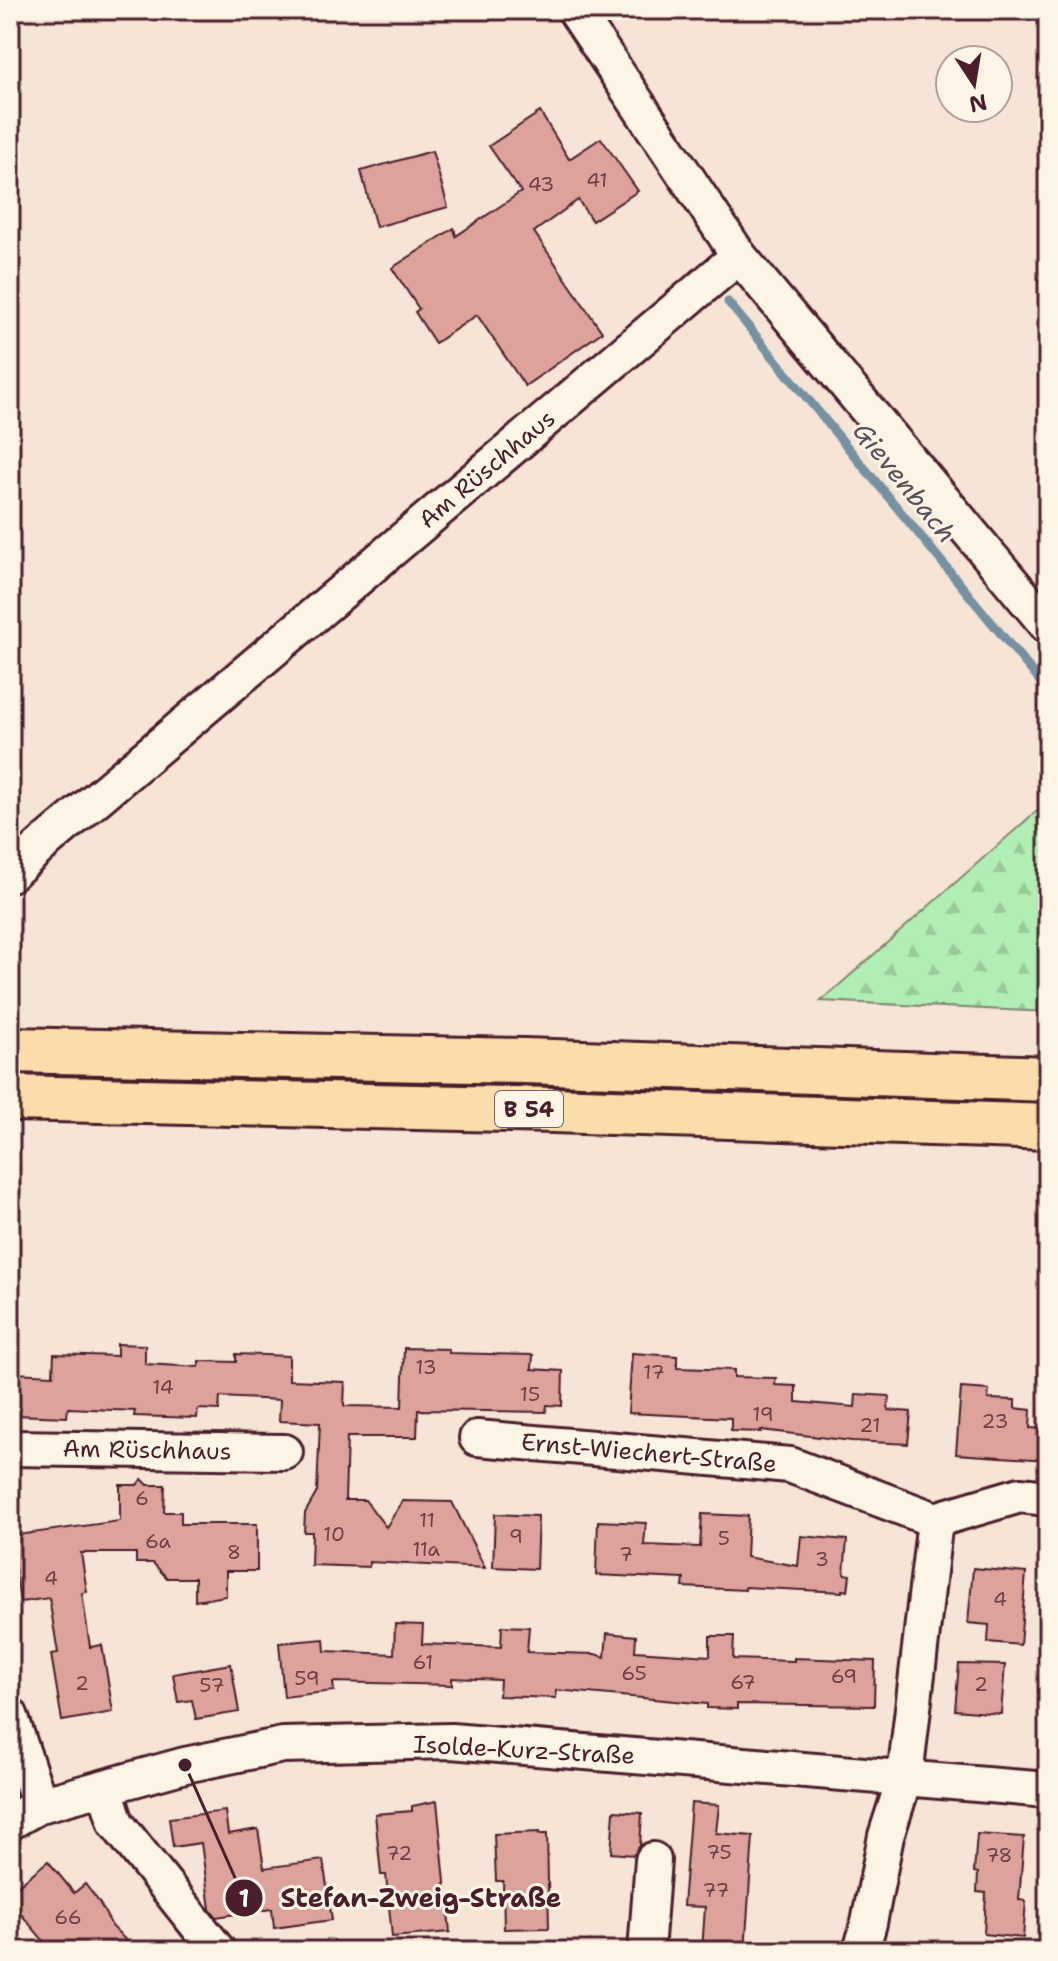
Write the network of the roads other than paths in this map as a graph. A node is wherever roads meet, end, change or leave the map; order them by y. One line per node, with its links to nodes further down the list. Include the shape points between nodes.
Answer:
1 (575, 10): 2 (street)
2 (739, 256): 3 (street); 4 (street, Am Rüschhaus)
3 (1048, 626)
4 (10, 874)
5 (10, 1050): 6 (highway, B 54)
6 (1048, 1079)
7 (10, 1098): 8 (highway, B 54)
8 (1048, 1127)
9 (477, 1438): 13 (street, Ernst-Wiechert-Straße, via 790,1465)
10 (10, 1448): 11 (street, Am Rüschhaus)
11 (285, 1452)
12 (1048, 1498): 13 (street, via 1020,1495)
13 (935, 1520): 15 (street)
14 (10, 1715): 18 (street)
15 (905, 1777): 16 (street, Isolde-Kurz-Straße, via 451,1741 283,1745 185,1765); 17 (street, Isolde-Kurz-Straße); 23 (street)
16 (105, 1789): 18 (street, Isolde-Kurz-Straße); 21 (street, via 116,1823)
17 (1048, 1790)
18 (40, 1805): 19 (street, Isolde-Kurz-Straße)
19 (10, 1822)
20 (653, 1860): 22 (street)
21 (218, 1951)
22 (646, 1951)
23 (861, 1951)

